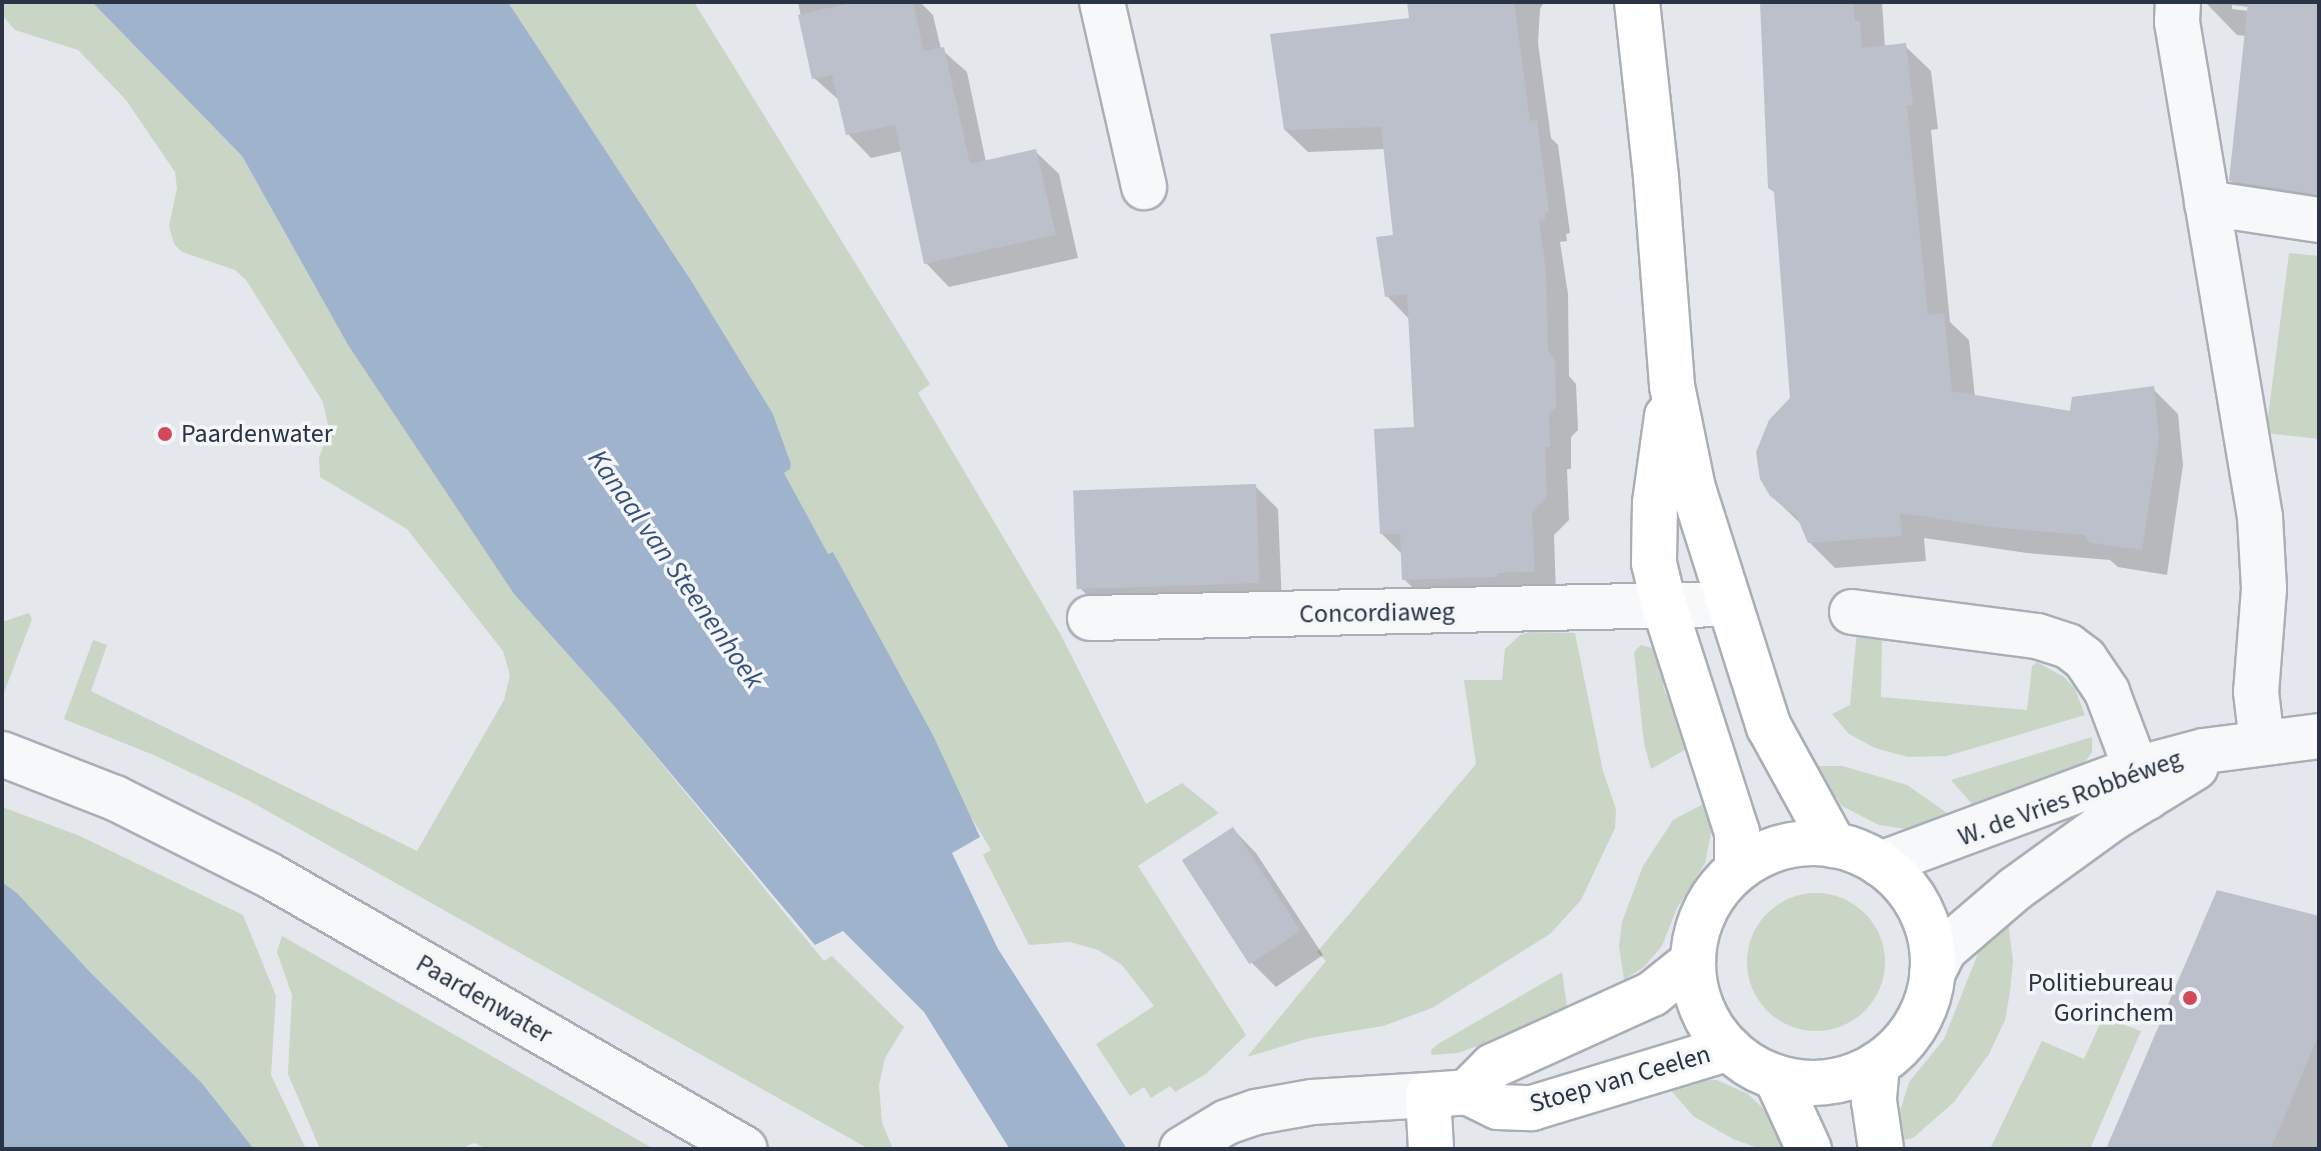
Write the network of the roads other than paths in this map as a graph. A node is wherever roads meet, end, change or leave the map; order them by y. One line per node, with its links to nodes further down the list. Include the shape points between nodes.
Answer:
1 (1102, 2): 4 (street)
2 (1637, 2): 7 (main road)
3 (2178, 2): 5 (street)
4 (1144, 187)
5 (2207, 203): 6 (street); 13 (street, via 2260,517 2264,589 2256,692)
6 (2319, 220)
7 (1672, 386): 8 (main road, via 1693,488); 9 (main road, via 1655,503 1654,563)
8 (1728, 604): 9 (street, Concordiaweg); 16 (main road, via 1769,727)
9 (1664, 605): 11 (street, Concordiaweg); 18 (main road, via 1737,832)
10 (1852, 612): 15 (street, via 2037,636 2068,646 2085,659 2107,692)
11 (1090, 618)
12 (2319, 736): 13 (street, W. de Vries Robbéweg)
13 (2262, 742): 15 (street, W. de Vries Robbéweg); 15 (street, W. de Vries Robbéweg, via 2204,751)
14 (2, 754): 25 (street, Paardenwater, via 115,798 267,874)
15 (2141, 784): 17 (street, W. de Vries Robbéweg); 20 (street, W. de Vries Robbéweg, via 1945,949)
16 (1834, 845): 17 (main road); 18 (main road, via 1792,845)
17 (1880, 864): 20 (main road, via 1907,889 1921,912)
18 (1737, 870): 19 (main road, via 1705,910)
19 (1693, 961): 21 (main road, via 1698,999); 24 (main road, Stoep van Ceelen, via 1652,994 1493,1066)
20 (1932, 974): 22 (main road, via 1909,1035)
21 (1729, 1048): 23 (main road); 24 (main road, Stoep van Ceelen, via 1532,1108 1498,1107)
22 (1877, 1064): 23 (main road, via 1839,1081 1806,1083); 29 (main road, via 1874,1101)
23 (1776, 1077): 28 (main road)
24 (1447, 1094): 26 (street, Stoep van Ceelen, via 1312,1102 1256,1112 1227,1122); 27 (main road)
25 (745, 1149)
26 (1182, 1149)
27 (1431, 1149)
28 (1809, 1149)
29 (1881, 1149)

